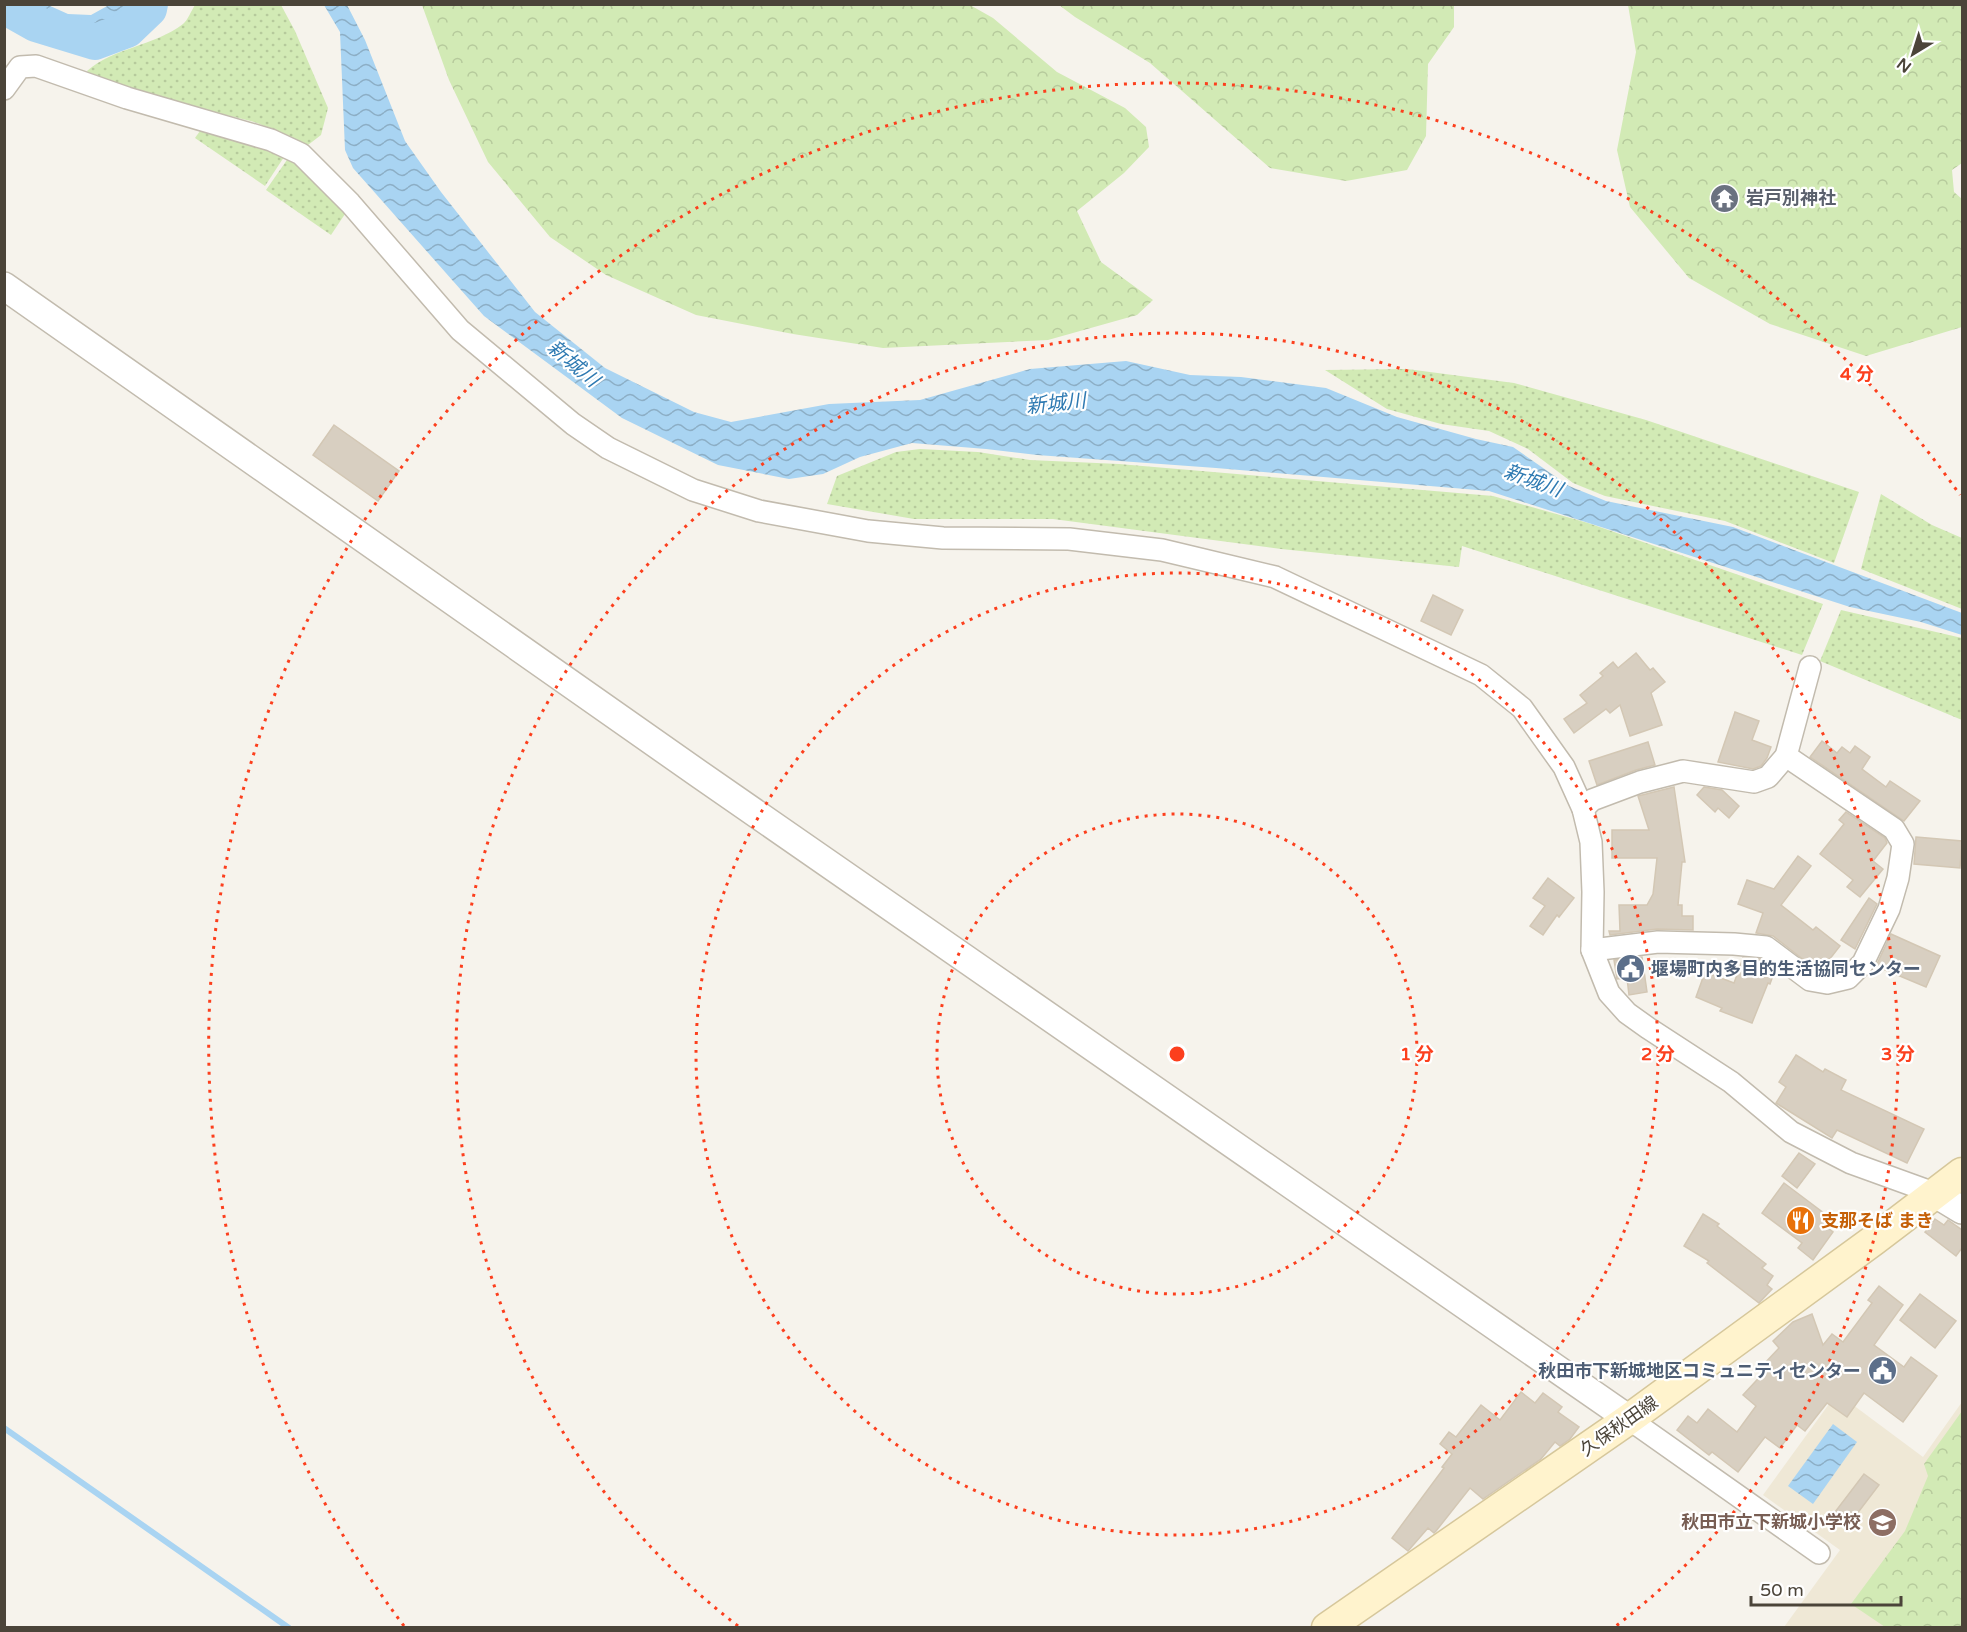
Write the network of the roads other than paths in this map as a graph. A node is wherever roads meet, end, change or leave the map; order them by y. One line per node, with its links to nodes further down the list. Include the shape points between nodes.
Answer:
1 (4, 89): 5 (street, via 20,67 36,66 127,98 271,140 301,154 350,203 468,337 608,448 693,490 759,511 868,531 943,538 1069,538 1162,550 1275,576 1481,675 1522,708 1564,767)
2 (4, 286): 10 (street, via 718,788)
3 (1810, 667): 4 (street)
4 (1786, 756): 5 (street, via 1768,777 1754,782 1683,771 1631,785 1592,800); 6 (street, via 1894,828 1903,844 1889,909 1863,963 1848,978 1827,983 1810,980 1766,947 1658,942)
5 (1583, 808): 6 (street, via 1591,842)
6 (1592, 950): 8 (street, via 1609,993 1627,1012 1731,1082 1791,1132 1851,1163)
7 (1962, 1173): 8 (main road, 久保秋田線)
8 (1934, 1193): 9 (street); 10 (main road, 久保秋田線)
9 (1962, 1210)
10 (1629, 1419): 11 (street); 12 (main road, 久保秋田線)
11 (1819, 1553)
12 (1327, 1628)

